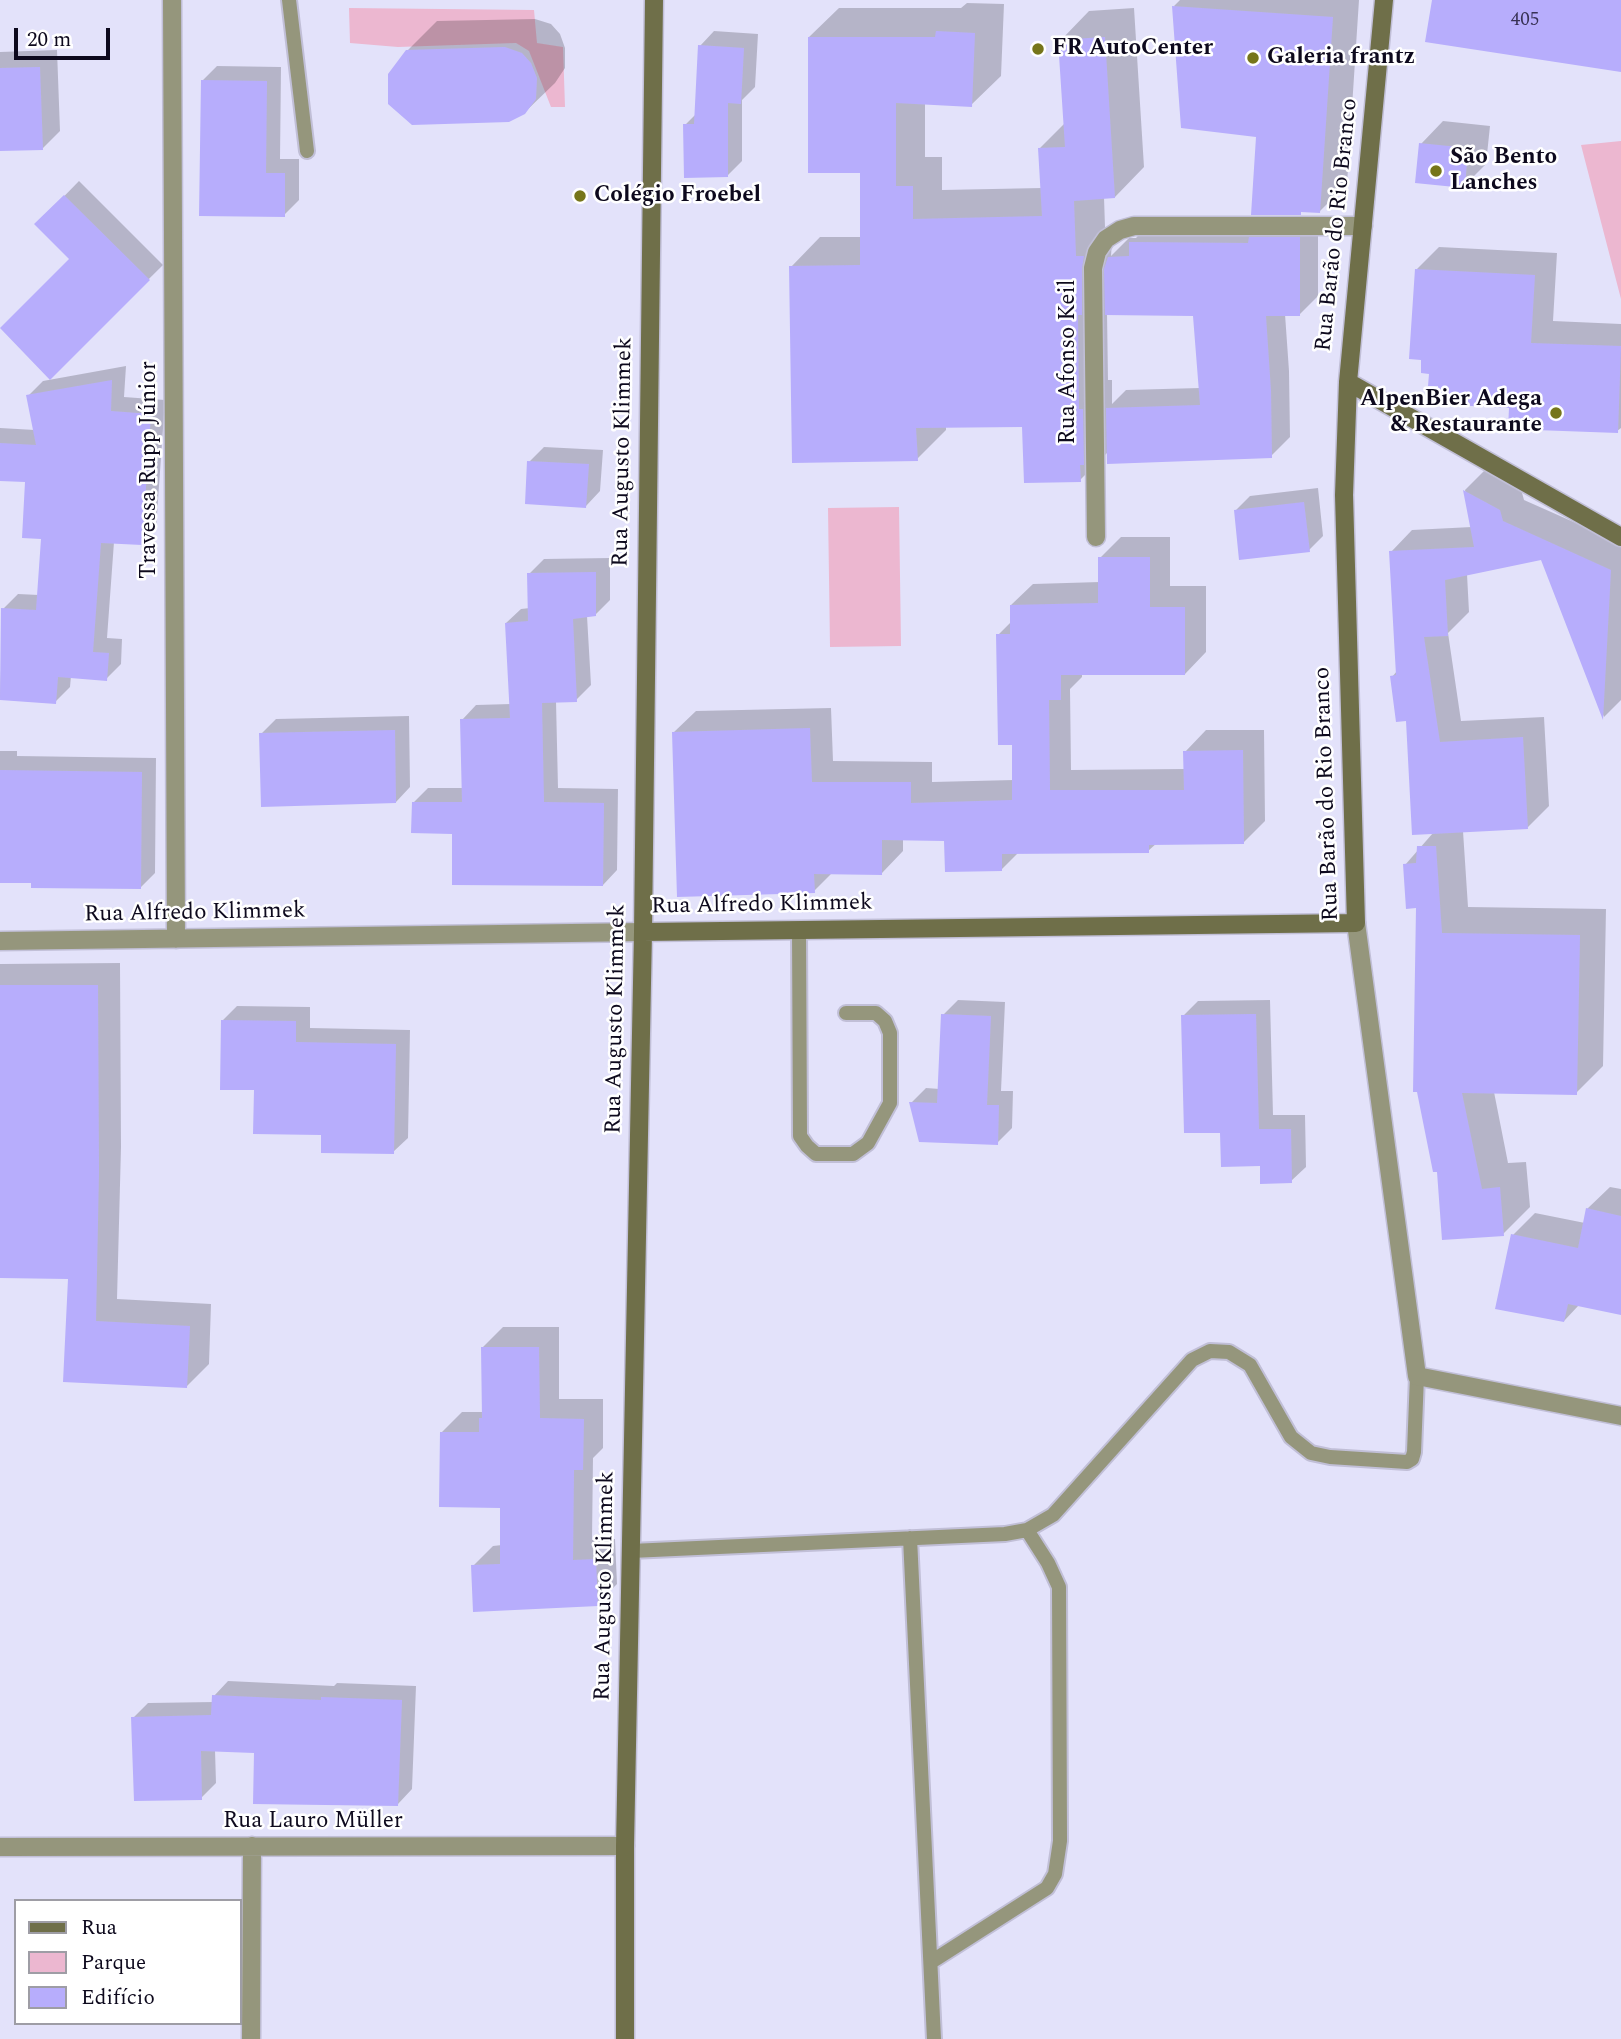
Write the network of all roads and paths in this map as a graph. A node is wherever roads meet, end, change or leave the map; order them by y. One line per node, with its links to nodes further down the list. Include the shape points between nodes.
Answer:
1 (172, 0): 13 (street, Travessa Rupp Júnior)
2 (289, 0): 5 (lane)
3 (654, 0): 12 (street, Rua Augusto Klimmek)
4 (1384, 0): 6 (street, Rua Barão do Rio Branco)
5 (307, 151)
6 (1363, 226): 7 (street, Rua Barão do Rio Branco); 8 (street, Rua Afonso Keil, via 1134,226 1106,239 1093,268)
7 (1348, 382): 9 (street); 10 (street, Rua Barão do Rio Branco, via 1344,495)
8 (1096, 537)
9 (1621, 537)
10 (1356, 923): 11 (street, Rua Alfredo Klimmek); 16 (street, Rua Barão do Rio Branco)
11 (799, 930): 12 (street, Rua Alfredo Klimmek); 15 (lane, via 800,1136 816,1154 853,1154 868,1143 890,1103 890,1033 885,1021 876,1013)
12 (643, 932): 13 (street, Rua Alfredo Klimmek); 20 (street, Rua Augusto Klimmek)
13 (176, 939): 14 (street, Rua Alfredo Klimmek)
14 (0, 941)
15 (846, 1013)
16 (1417, 1376): 17 (street); 18 (lane, via 1412,1459 1330,1457 1311,1453 1291,1437 1250,1365 1229,1352 1210,1351 1192,1360 1053,1515)
17 (1621, 1416)
18 (1027, 1530): 19 (lane); 24 (lane, via 1059,1587 1060,1841 1055,1874 1047,1888)
19 (909, 1538): 20 (lane); 24 (lane)
20 (631, 1551): 22 (street, Rua Augusto Klimmek)
21 (252, 1846): 22 (street, Rua Lauro Müller); 23 (street, Rua Lauro Müller); 25 (street)
22 (625, 1846): 26 (street, Rua Augusto Klimmek)
23 (0, 1847)
24 (931, 1962): 27 (lane)
25 (251, 2039)
26 (625, 2039)
27 (934, 2039)

